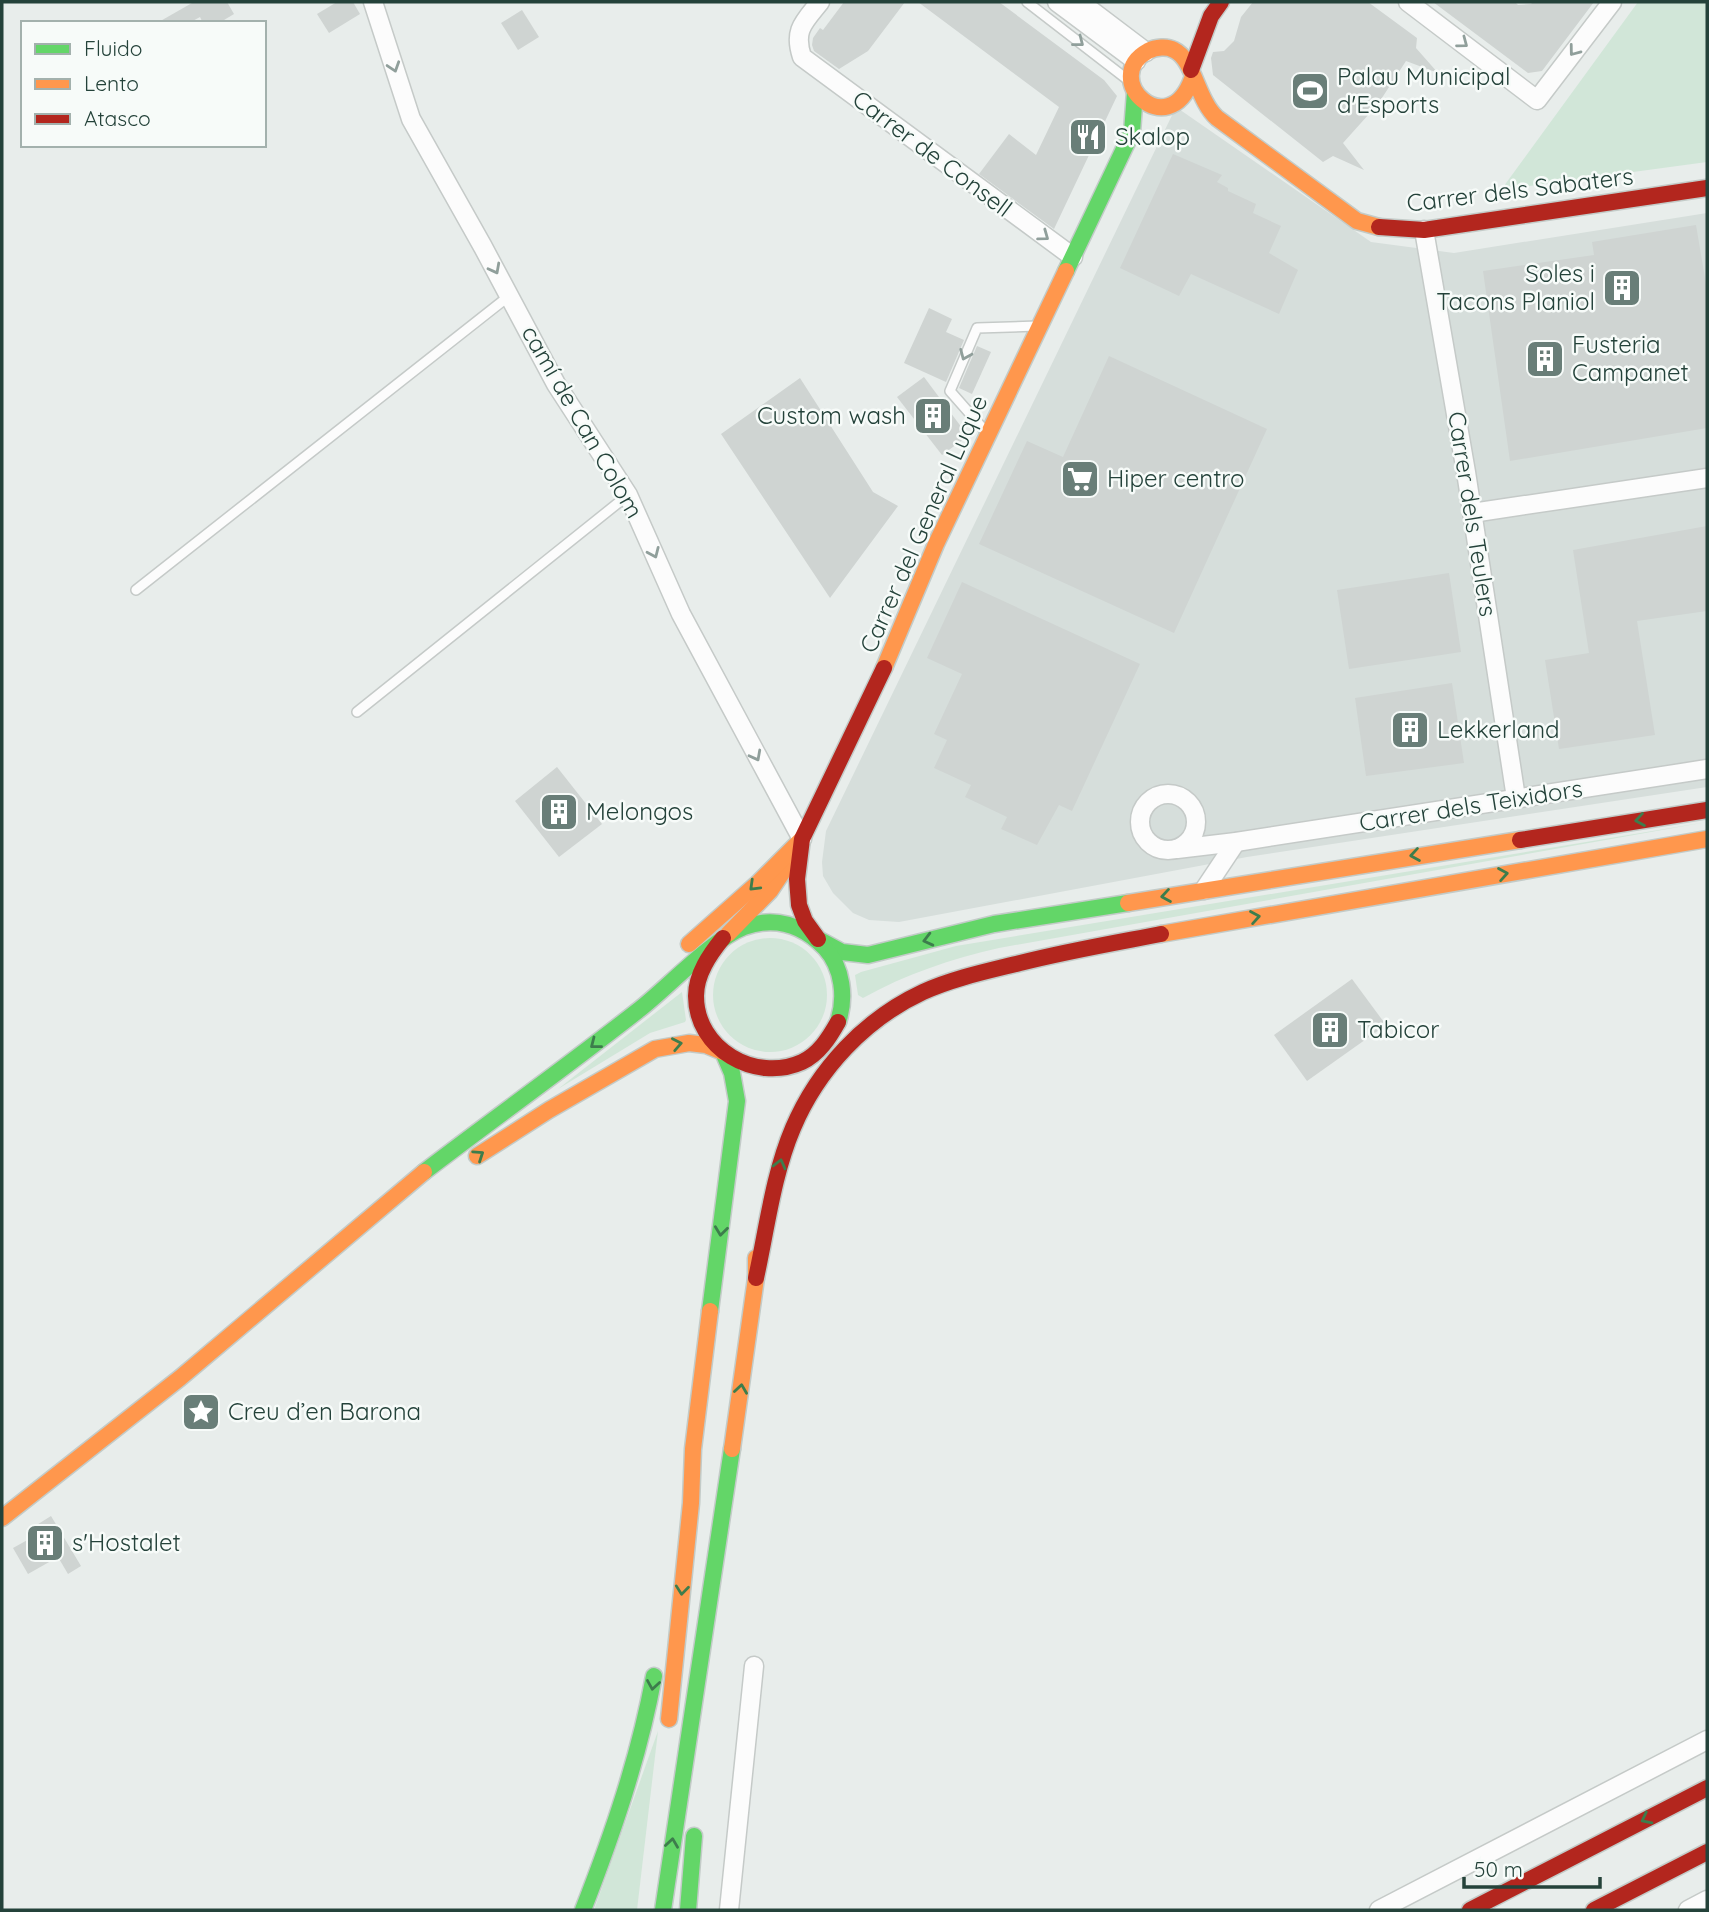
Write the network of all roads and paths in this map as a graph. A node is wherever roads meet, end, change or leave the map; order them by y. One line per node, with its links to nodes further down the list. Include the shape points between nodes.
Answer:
1 (373, 2): 19 (street, camí de Can Colom, one-way to 19, via 411,119)
2 (820, 2): 18 (street, Carrer de Consell, one-way to 18, via 799,29 802,57)
3 (1027, 2): 12 (lane, one-way to 12)
4 (1057, 2): 10 (street)
5 (1080, 2): 10 (street)
6 (1221, 2): 9 (main road)
7 (1408, 2): 8 (street, via 1537,100)
8 (1612, 2)
9 (1211, 16): 10 (main road); 11 (main road)
10 (1148, 54): 11 (main road, via 1177,51); 12 (main road, via 1131,75)
11 (1191, 75): 13 (main road, via 1187,94); 14 (main road, Carrer dels Sabaters)
12 (1133, 87): 13 (main road, via 1150,106); 15 (main road, Carrer del General Luque)
13 (1172, 106): 14 (main road); 15 (main road)
14 (1208, 109): 17 (main road, Carrer dels Sabaters, via 1357,221 1372,227)
15 (1132, 132): 18 (main road, Carrer del General Luque)
16 (1707, 188): 17 (main road, Carrer dels Sabaters)
17 (1424, 230): 24 (street, Carrer dels Teulers)
18 (1073, 257): 20 (main road, Carrer del General Luque)
19 (509, 296): 23 (street, camí de Can Colom, via 556,384); 25 (lane)
20 (1040, 326): 21 (main road, Carrer del General Luque); 21 (lane, one-way to 21, via 977,327 950,391)
21 (988, 434): 31 (main road, Carrer del General Luque)
22 (1707, 478): 24 (street)
23 (628, 495): 26 (lane); 31 (street, camí de Can Colom, one-way to 31, via 681,614)
24 (1472, 513): 28 (street, Carrer dels Teulers)
25 (136, 590)
26 (357, 712)
27 (1707, 769): 28 (street, Carrer dels Teixidors)
28 (1516, 797): 33 (street, Carrer dels Teixidors)
29 (1707, 810): 35 (main road, one-way to 35)
30 (1195, 812): 33 (street, via 1208,831); 34 (street, via 1195,830); 34 (street, via 1184,799 1167,794 1143,808 1144,836 1158,848)
31 (802, 839): 36 (main road, via 771,891); 37 (main road, Carrer del General Luque, via 799,905); 39 (main road, one-way to 39)
32 (1707, 839): 38 (main road, one-way to 32)
33 (1236, 842): 34 (street, Carrer dels Teixidors); 35 (street)
34 (1177, 849)
35 (1204, 890): 37 (main road, one-way to 37, via 994,924 868,955 841,954)
36 (723, 939): 37 (main road, via 752,924 772,922 792,925); 42 (main road, via 703,966 696,998 704,1029); 48 (main road, one-way to 48, via 575,1060)
37 (818, 939): 41 (main road, via 837,963 845,992 842,1013)
38 (1091, 947): 41 (main road, via 1009,956 945,970 857,1014); 50 (main road, one-way to 38, via 786,1141 801,1109 842,1052 896,1006 935,986)
39 (675, 955)
40 (615, 1007): 48 (main road, via 424,1161)
41 (829, 1040): 43 (main road)
42 (723, 1052): 43 (main road, via 752,1067 774,1069); 46 (main road, one-way to 42, via 655,1049 695,1041); 51 (main road, one-way to 51, via 737,1101)
43 (814, 1055): 44 (main road)
44 (793, 1086)
45 (774, 1133): 50 (main road, via 757,1226)
46 (465, 1164)
47 (431, 1188): 49 (main road)
48 (400, 1191): 49 (main road)
49 (359, 1229): 53 (main road)
50 (756, 1278): 52 (main road, one-way to 50)
51 (693, 1449): 54 (main road); 57 (main road, one-way to 57)
52 (732, 1457): 59 (main road); 65 (main road, one-way to 52)
53 (2, 1518)
54 (664, 1613)
55 (656, 1663): 64 (main road, one-way to 64, via 637,1756)
56 (754, 1665): 67 (street)
57 (668, 1733)
58 (1707, 1740): 68 (street)
59 (703, 1750)
60 (1707, 1788): 69 (main road, one-way to 69)
61 (696, 1817): 66 (main road)
62 (1707, 1852): 70 (main road)
63 (1707, 1900): 71 (street)
64 (583, 1910)
65 (663, 1910)
66 (688, 1910)
67 (729, 1910)
68 (1379, 1910)
69 (1470, 1910)
70 (1594, 1910)
71 (1688, 1910)

